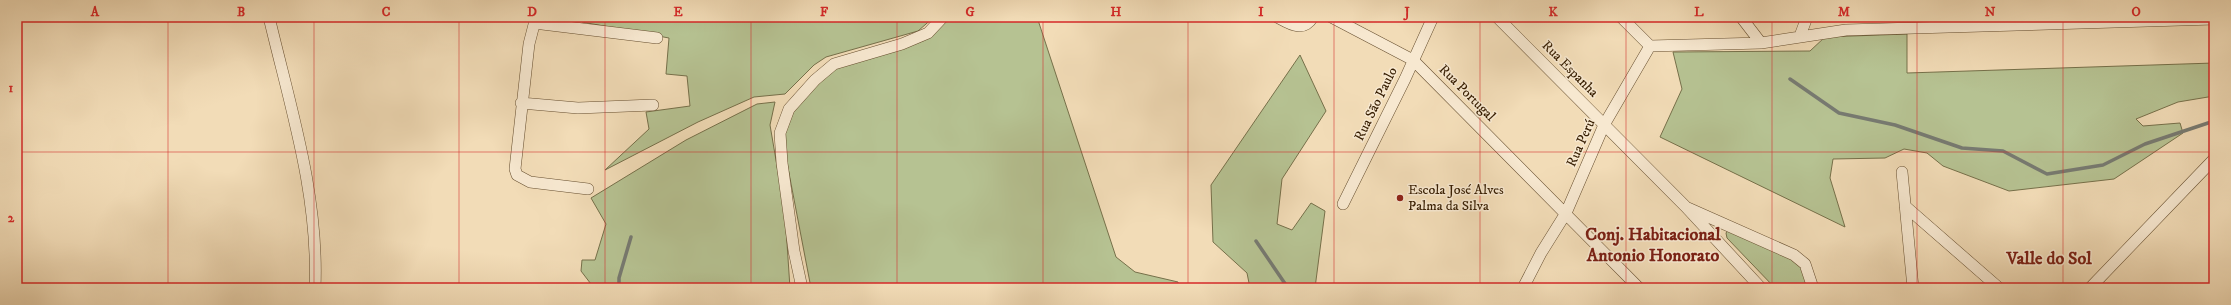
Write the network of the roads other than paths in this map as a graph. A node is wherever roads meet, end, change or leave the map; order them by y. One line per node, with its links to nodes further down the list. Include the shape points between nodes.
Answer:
1 (269, 17): 31 (street, via 309,185 313,217)
2 (943, 17): 32 (street, via 928,32 902,44 834,64 815,80 789,110 780,133 782,163)
3 (1277, 17): 4 (street, via 1294,27 1306,24)
4 (1313, 17)
5 (1331, 17): 19 (street, Rua Portugal)
6 (1433, 17): 19 (street, Rua São Paulo)
7 (1497, 17): 22 (street, Rua Espanha)
8 (1621, 17): 18 (street)
9 (1741, 17): 17 (street)
10 (1807, 17): 15 (street)
11 (2187, 18): 12 (street); 14 (street)
12 (2214, 19)
13 (535, 20): 16 (street); 20 (street)
14 (2008, 21): 15 (street, via 1846,30)
15 (1800, 36): 17 (street)
16 (657, 38)
17 (1761, 43): 18 (street)
18 (1650, 46): 22 (street, Rua Perú)
19 (1414, 60): 26 (street, Rua São Paulo); 29 (street, Rua Portugal)
20 (521, 103): 21 (street, via 578,108); 25 (street, via 515,169 517,175 530,182)
21 (653, 105)
22 (1604, 125): 27 (street, Rua Espanha); 29 (street, Rua Perú)
23 (2214, 159): 38 (street)
24 (1902, 172): 28 (street)
25 (588, 189)
26 (1343, 204)
27 (1685, 206): 30 (street, Rua Espanha); 35 (street, via 1794,255 1805,264)
28 (1905, 206): 36 (street); 37 (street)
29 (1566, 213): 33 (street, Rua Perú, via 1540,253); 34 (street, Rua Portugal)
30 (1759, 287)
31 (315, 288)
32 (802, 288)
33 (1523, 288)
34 (1639, 288)
35 (1813, 288)
36 (1913, 288)
37 (1999, 288)
38 (2090, 288)

